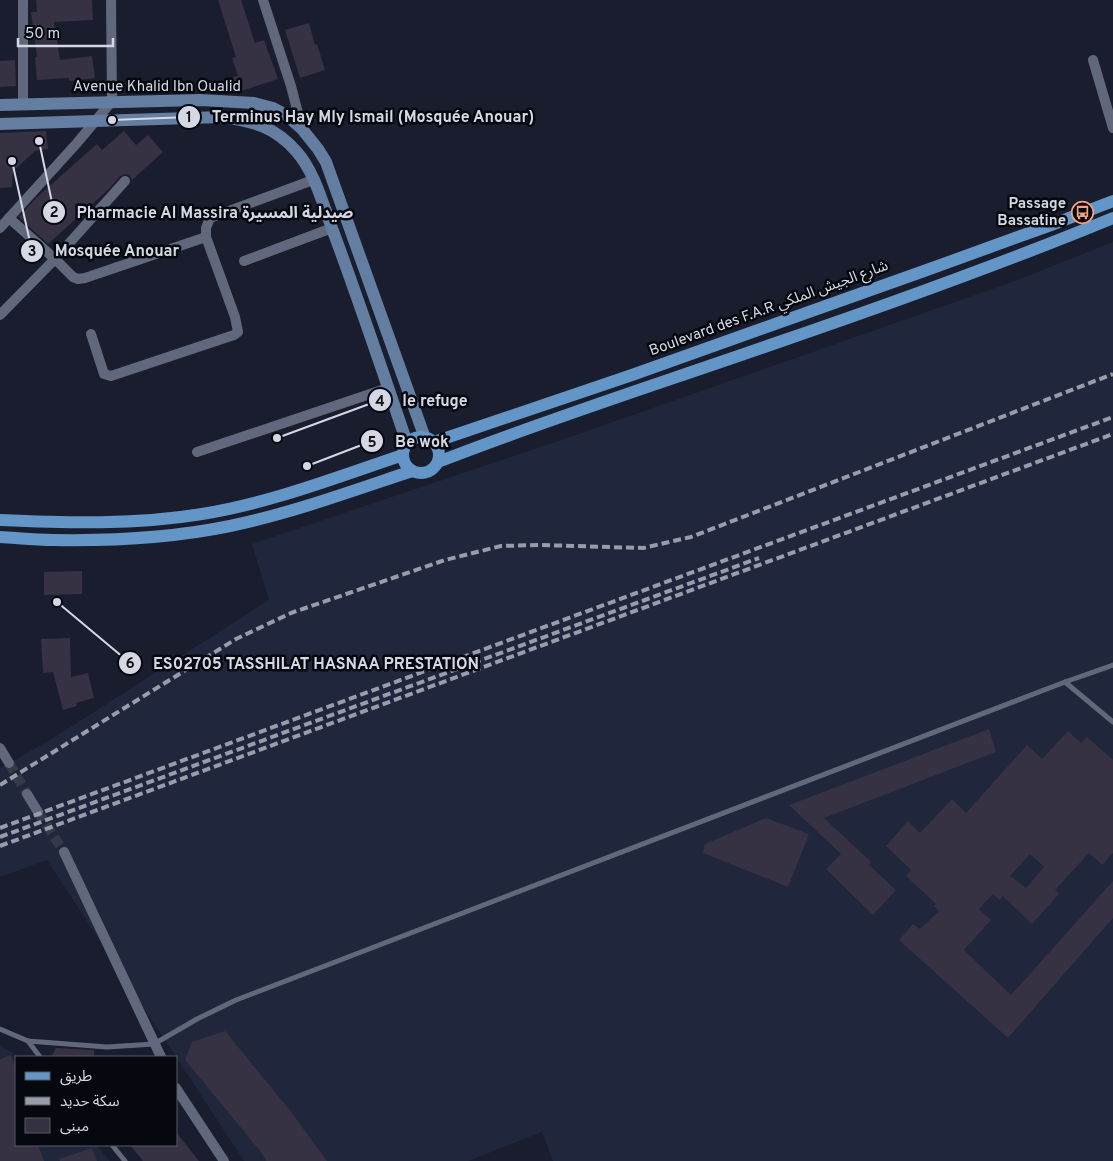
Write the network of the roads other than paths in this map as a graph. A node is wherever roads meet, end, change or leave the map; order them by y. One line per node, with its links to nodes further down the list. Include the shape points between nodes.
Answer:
1 (23, 0): 6 (street)
2 (112, 0): 5 (street)
3 (263, 0): 11 (street)
4 (1093, 60): 10 (street)
5 (112, 101): 6 (main road, Avenue Khalid Ibn Oualid); 8 (street); 11 (main road, Avenue Khalid Ibn Oualid, via 254,103 286,115)
6 (23, 104): 7 (main road, Avenue Khalid Ibn Oualid)
7 (0, 105)
8 (95, 121): 9 (main road, Avenue Khalid Ibn Oualid); 12 (main road, Avenue Khalid Ibn Oualid, via 222,117 261,125 297,152); 15 (street)
9 (0, 124)
10 (1113, 128)
11 (302, 129): 25 (main road, Avenue Khalid Ibn Oualid, via 318,149 332,179)
12 (313, 180): 18 (main road, Avenue Khalid Ibn Oualid); 19 (street, via 210,218)
13 (125, 181): 20 (street)
14 (1113, 201): 25 (main road, Boulevard des F.A.R شارع الجيش الملكي, via 632,375)
15 (9, 218): 17 (street); 20 (street)
16 (1113, 218): 28 (main road, Boulevard des F.A.R شارع الجيش الملكي, via 898,301 515,432)
17 (0, 228)
18 (332, 228): 21 (street); 24 (main road, Avenue Khalid Ibn Oualid)
19 (206, 237): 20 (street, via 85,278 73,277); 23 (street, via 238,332 111,376 104,374)
20 (55, 259): 22 (street)
21 (244, 261)
22 (0, 315)
23 (90, 334)
24 (388, 388): 26 (main road, Avenue Khalid Ibn Oualid); 27 (street)
25 (430, 440): 26 (main road, Boulevard des F.A.R شارع الجيش الملكي, via 415,438); 28 (main road, via 438,449)
26 (405, 449): 29 (main road, via 405,464); 30 (main road, Boulevard des F.A.R شارع الجيش الملكي, via 298,491 201,514 118,523)
27 (197, 452)
28 (438, 462): 29 (main road, Boulevard des F.A.R شارع الجيش الملكي, via 429,471)
29 (412, 471): 31 (main road, Boulevard des F.A.R شارع الجيش الملكي, via 267,518 221,528 118,539)
30 (0, 520)
31 (0, 537)
32 (1113, 665): 33 (lane)
33 (1065, 682): 34 (lane); 42 (lane, via 236,1000)
34 (1113, 722)
35 (0, 748): 36 (street)
36 (10, 764)
37 (27, 794): 38 (street)
38 (38, 812)
39 (64, 852): 42 (street)
40 (0, 1029): 41 (lane)
41 (28, 1041): 42 (lane, via 107,1047); 43 (lane)
42 (154, 1044): 44 (street)
43 (39, 1056)
44 (160, 1056)
45 (178, 1091): 48 (street)
46 (113, 1146): 47 (lane)
47 (126, 1161)
48 (224, 1161)

